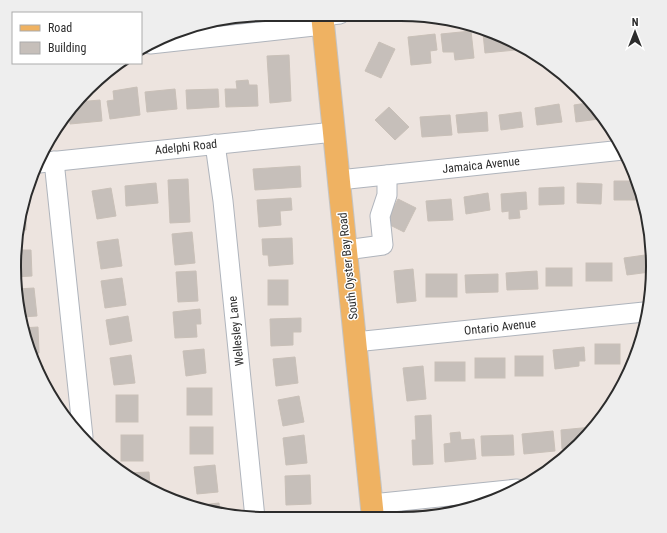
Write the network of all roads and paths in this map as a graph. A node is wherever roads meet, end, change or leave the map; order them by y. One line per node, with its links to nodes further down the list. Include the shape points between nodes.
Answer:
1 (301, 21): 3 (street)
2 (327, 21): 4 (main road, South Oyster Bay Road)
3 (171, 41)
4 (334, 132): 5 (street, Adelphi Road); 9 (main road, South Oyster Bay Road)
5 (215, 144): 7 (street, Adelphi Road); 15 (street, Wellesley Lane)
6 (617, 151): 8 (street, Jamaica Avenue)
7 (46, 162): 13 (street)
8 (387, 175): 9 (street, Jamaica Avenue); 10 (street, via 387,195 380,216 383,245)
9 (339, 180): 10 (main road, South Oyster Bay Road)
10 (346, 250): 12 (main road, South Oyster Bay Road)
11 (641, 312): 12 (street, Ontario Avenue)
12 (355, 342): 16 (main road, South Oyster Bay Road)
13 (82, 428)
14 (496, 492): 16 (street)
15 (254, 511)
16 (373, 511)

